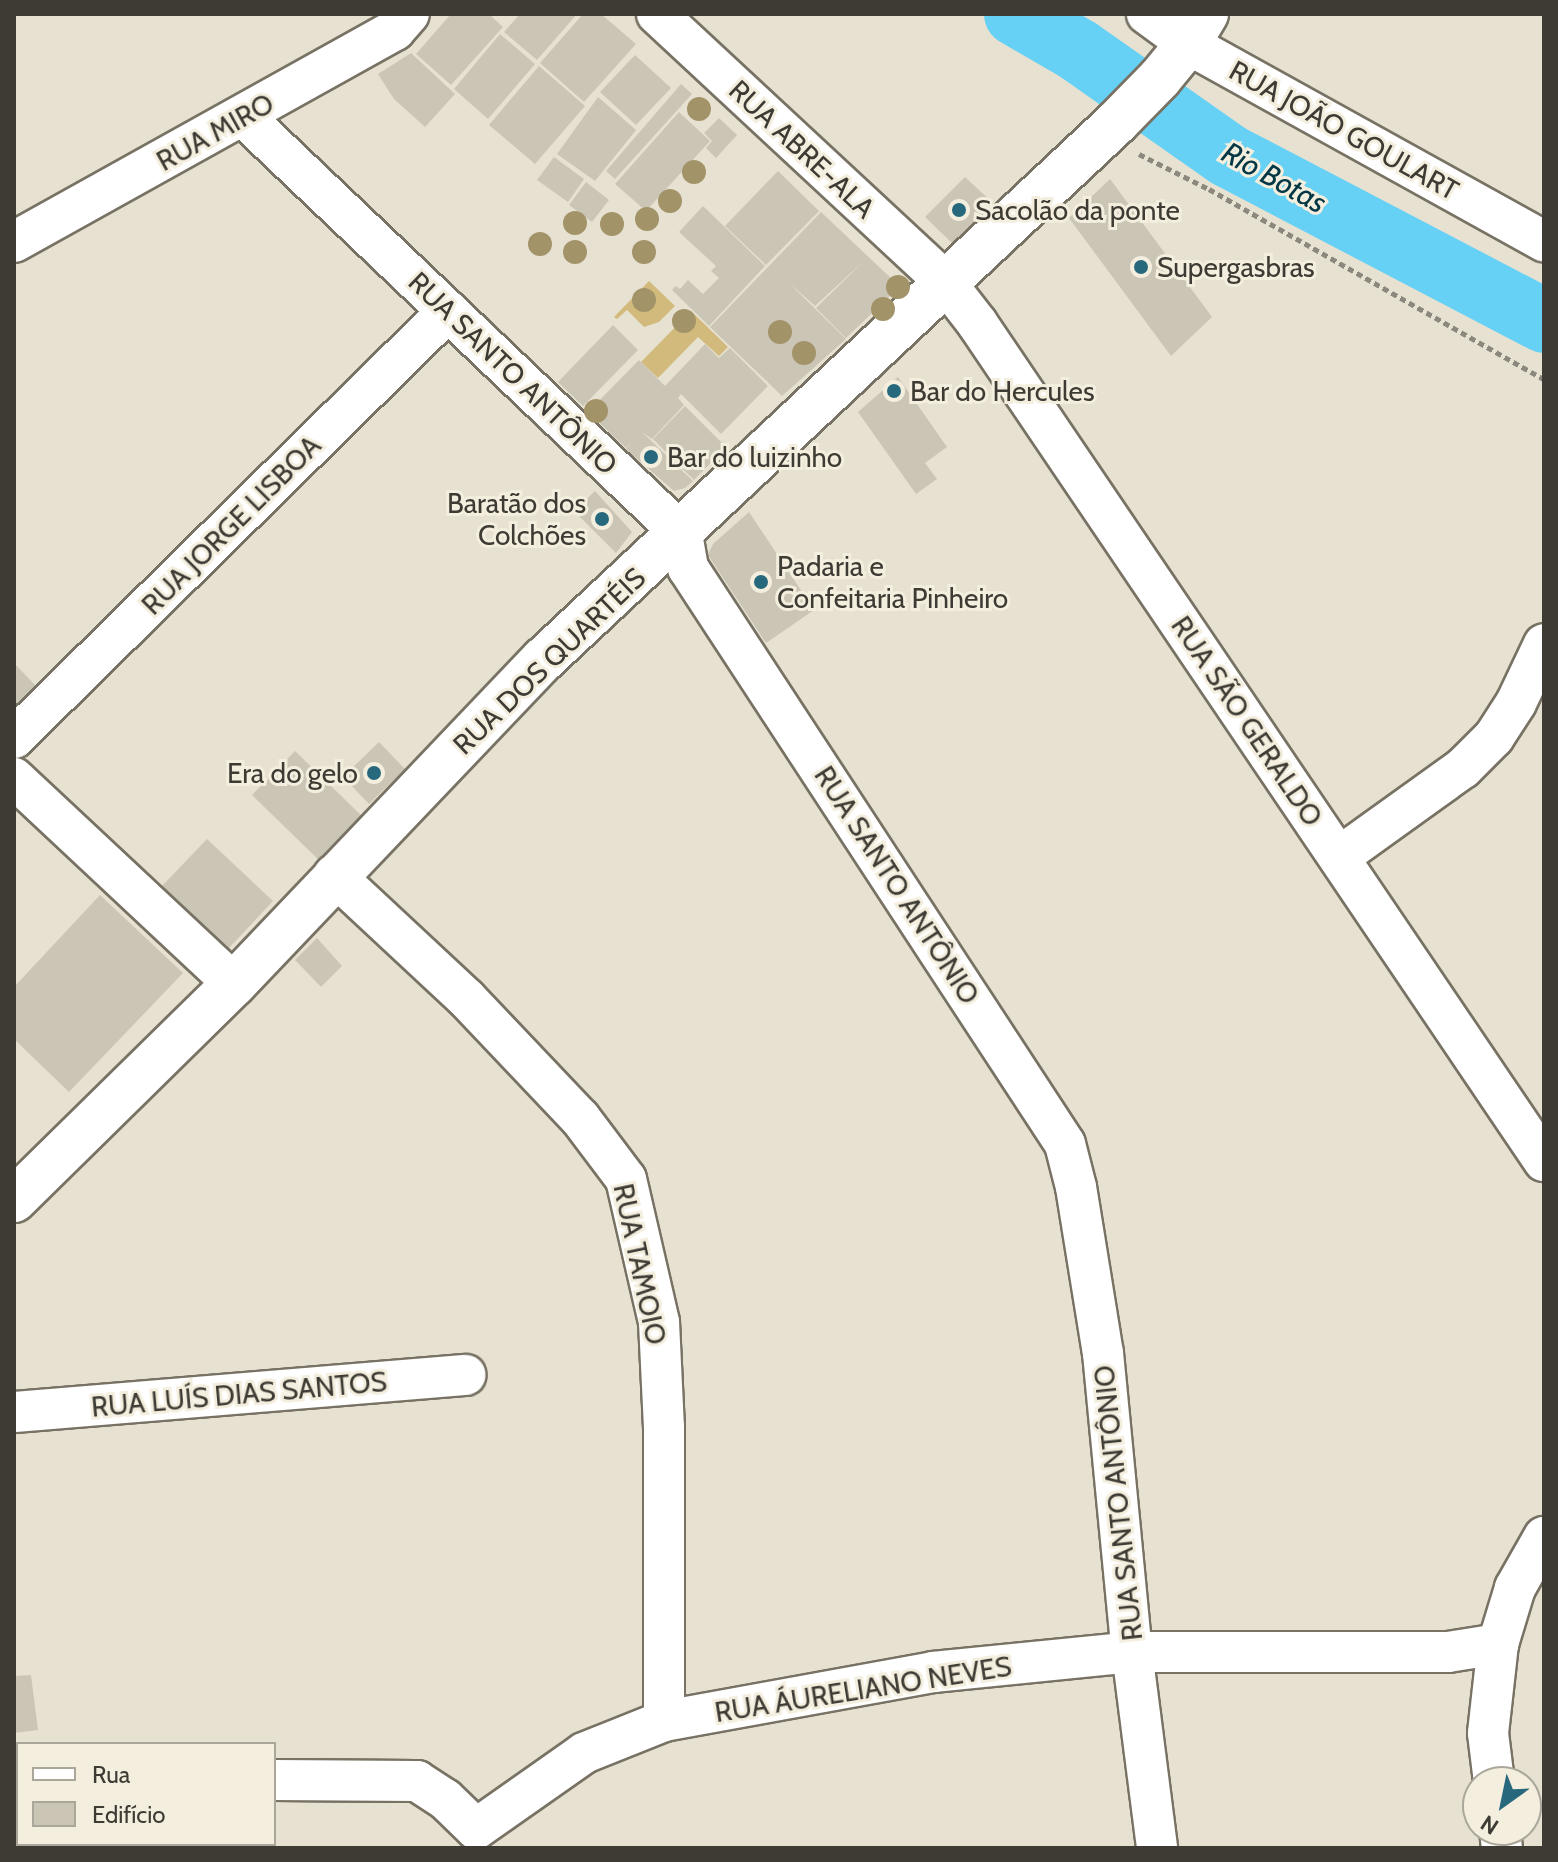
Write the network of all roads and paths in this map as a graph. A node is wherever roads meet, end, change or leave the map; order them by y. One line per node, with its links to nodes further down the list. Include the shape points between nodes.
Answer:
1 (409, 14): 5 (street, RUA MIRO, via 395,30)
2 (657, 14): 9 (street, RUA ABRE-ALA)
3 (1147, 14): 4 (street, RUA JOÃO GOULART)
4 (1197, 29): 6 (street, RUA DOS QUARTÉIS, via 1160,78); 7 (street, RUA JOÃO GOULART)
5 (244, 117): 8 (street, RUA MIRO); 10 (street, RUA SANTO ANTÔNIO)
6 (1108, 131): 9 (street, RUA DOS QUARTÉIS); 11 (path)
7 (1544, 241)
8 (14, 242)
9 (946, 283): 12 (street, RUA DOS QUARTÉIS); 16 (street, RUA SÃO GERALDO)
10 (448, 311): 12 (street, RUA SANTO ANTÔNIO); 14 (street, RUA JORGE LISBOA)
11 (1544, 379)
12 (682, 534): 17 (street, RUA DOS QUARTÉIS, via 544,659); 25 (street, RUA SANTO ANTÔNIO, via 688,568 1065,1144 1103,1353)
13 (1544, 644): 16 (street, via 1494,737 1463,768)
14 (14, 738)
15 (14, 778): 18 (street)
16 (1339, 857): 19 (street, RUA SÃO GERALDO)
17 (334, 875): 18 (street, RUA DOS QUARTÉIS); 26 (street, RUA TAMOIO, via 466,998 580,1118 626,1179 659,1322)
18 (234, 984): 20 (street, RUA DOS QUARTÉIS)
19 (1544, 1161)
20 (14, 1200)
21 (465, 1375): 22 (street, RUA LUÍS DIAS SANTOS)
22 (14, 1412)
23 (1544, 1537): 24 (street, via 1515,1588)
24 (1498, 1644): 25 (street, RUA ÁURELIANO NEVES, via 1448,1652); 27 (street, via 1488,1733)
25 (1132, 1652): 26 (street, RUA ÁURELIANO NEVES, via 933,1672); 30 (street, RUA SANTO ANTÔNIO)
26 (664, 1721): 29 (street, RUA ÁURELIANO NEVES, via 584,1753)
27 (1492, 1766)
28 (276, 1780): 29 (street, RUA ÁURELIANO NEVES, via 417,1781 445,1799)
29 (472, 1838)
30 (1157, 1848)

